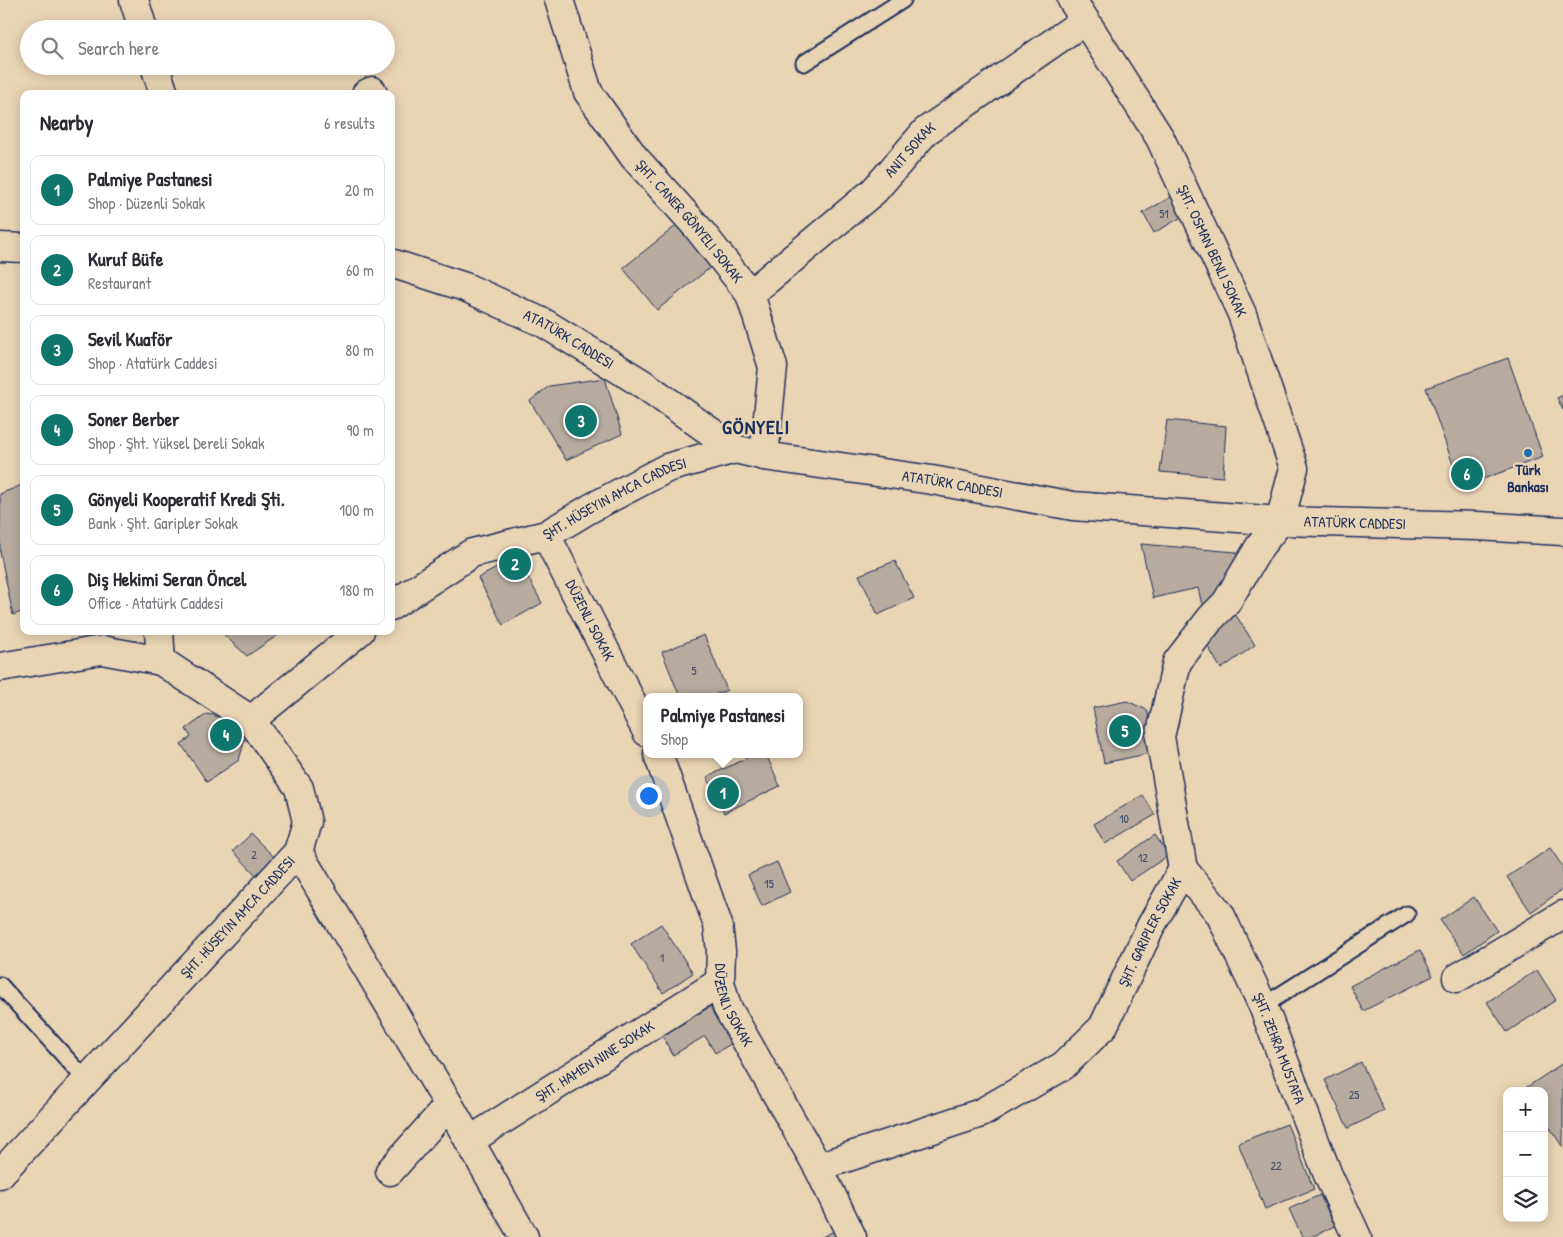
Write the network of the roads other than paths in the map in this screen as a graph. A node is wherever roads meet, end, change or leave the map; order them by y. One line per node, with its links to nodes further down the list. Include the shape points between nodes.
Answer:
1 (134, 0): 5 (street)
2 (558, 0): 12 (street, ŞHT. CANER GÖNYELI SOKAK, via 588,92 634,157 697,227)
3 (903, 0): 6 (lane)
4 (1078, 11): 12 (street, via 926,131 874,191); 15 (street, ŞHT. OSMAN BENLI SOKAK, via 1160,138 1242,314 1294,468)
5 (140, 20)
6 (804, 62)
7 (159, 75): 8 (street)
8 (163, 90)
9 (0, 247): 10 (street)
10 (20, 248)
11 (395, 264): 13 (street, ATATÜRK CADDESI, via 465,287 544,324 643,384)
12 (750, 294): 14 (street, ŞHT. CANER GÖNYELI SOKAK, via 773,367)
13 (735, 448): 14 (street, ATATÜRK CADDESI); 17 (street, ŞHT. HÜSEYIN AMCA CADDESI, via 667,468)
14 (764, 456): 15 (street, ATATÜRK CADDESI, via 932,480 1074,506)
15 (1280, 521): 16 (street, ATATÜRK CADDESI, via 1478,526); 27 (street, ŞHT. GARIPLER SOKAK, via 1260,546 1226,603 1177,662 1160,737)
16 (1563, 532)
17 (546, 535): 18 (street, ŞHT. HÜSEYIN AMCA CADDESI, via 472,553); 24 (street, DÜZENLI SOKAK)
18 (395, 603)
19 (159, 635): 21 (street)
20 (355, 635): 23 (street)
21 (160, 661): 22 (street, via 102,650); 23 (street)
22 (0, 667)
23 (251, 720): 26 (street, ŞHT. HÜSEYIN AMCA CADDESI, via 299,788 307,822)
24 (643, 724)
25 (659, 758): 31 (street, DÜZENLI SOKAK, via 718,925)
26 (298, 852): 34 (street, ŞHT. HÜSEYIN AMCA CADDESI); 35 (street)
27 (1183, 869): 33 (street, ŞHT. ZEHRA MUSTAFA, via 1220,914); 37 (street, ŞHT. GARIPLER SOKAK, via 1102,1027 1063,1066 982,1113)
28 (1407, 914): 33 (lane)
29 (1563, 915): 30 (street)
30 (1457, 978)
31 (720, 982): 36 (street, ŞHT. HAMEN NINE SOKAK); 37 (street, DÜZENLI SOKAK, via 727,1007)
32 (0, 985): 34 (lane)
33 (1264, 1006): 42 (street, ŞHT. ZEHRA MUSTAFA, via 1328,1174)
34 (86, 1080): 39 (street, ŞHT. HÜSEYIN AMCA CADDESI)
35 (449, 1105): 36 (street); 38 (street)
36 (469, 1141): 40 (street)
37 (818, 1167): 41 (street, DÜZENLI SOKAK)
38 (390, 1171)
39 (0, 1174)
40 (524, 1237)
41 (852, 1237)
42 (1358, 1237)

